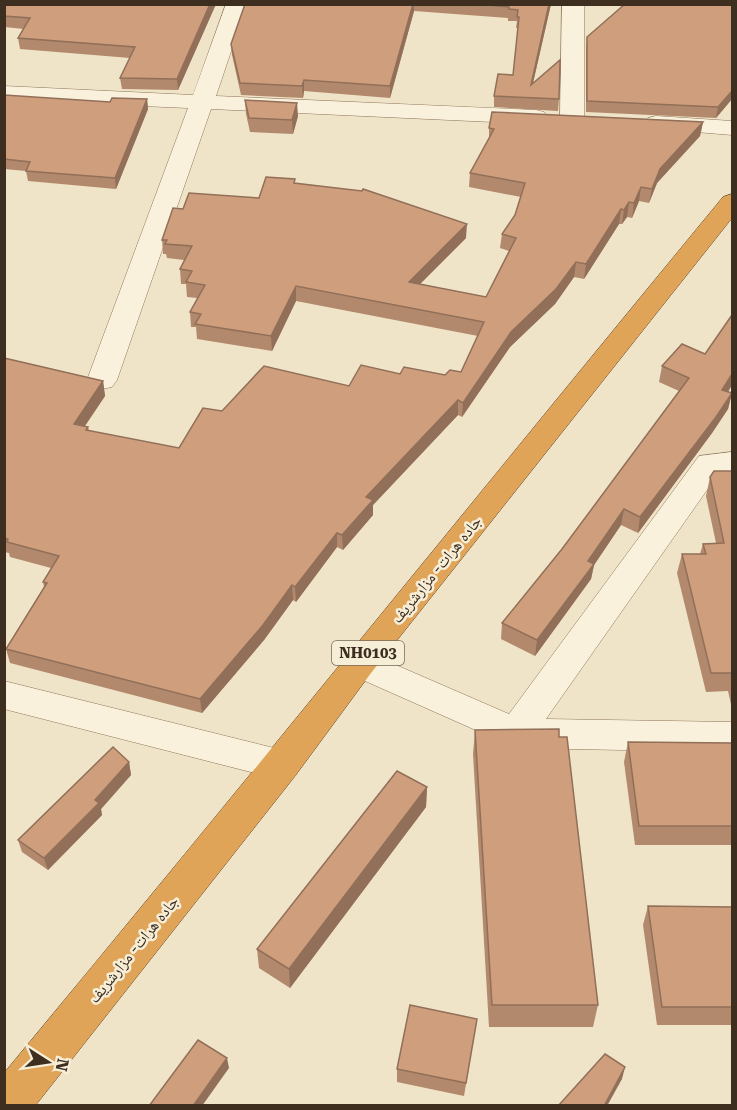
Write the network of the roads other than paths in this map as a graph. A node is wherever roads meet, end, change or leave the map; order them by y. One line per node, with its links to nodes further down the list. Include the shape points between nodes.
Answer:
1 (237, 4): 4 (street)
2 (573, 4): 4 (street, via 584,119)
3 (4, 93): 4 (street)
4 (203, 104): 8 (street)
5 (629, 122): 6 (street)
6 (732, 128)
7 (732, 202): 10 (highway, جاده هرات- مزارشریف / NH0103)
8 (102, 380)
9 (732, 462): 12 (street, via 710,463)
10 (359, 663): 12 (street); 14 (highway, جاده هرات- مزارشریف / NH0103)
11 (4, 694): 14 (street)
12 (516, 733): 13 (street)
13 (732, 736)
14 (282, 765): 15 (highway, جاده هرات- مزارشریف / NH0103)
15 (6, 1106)

